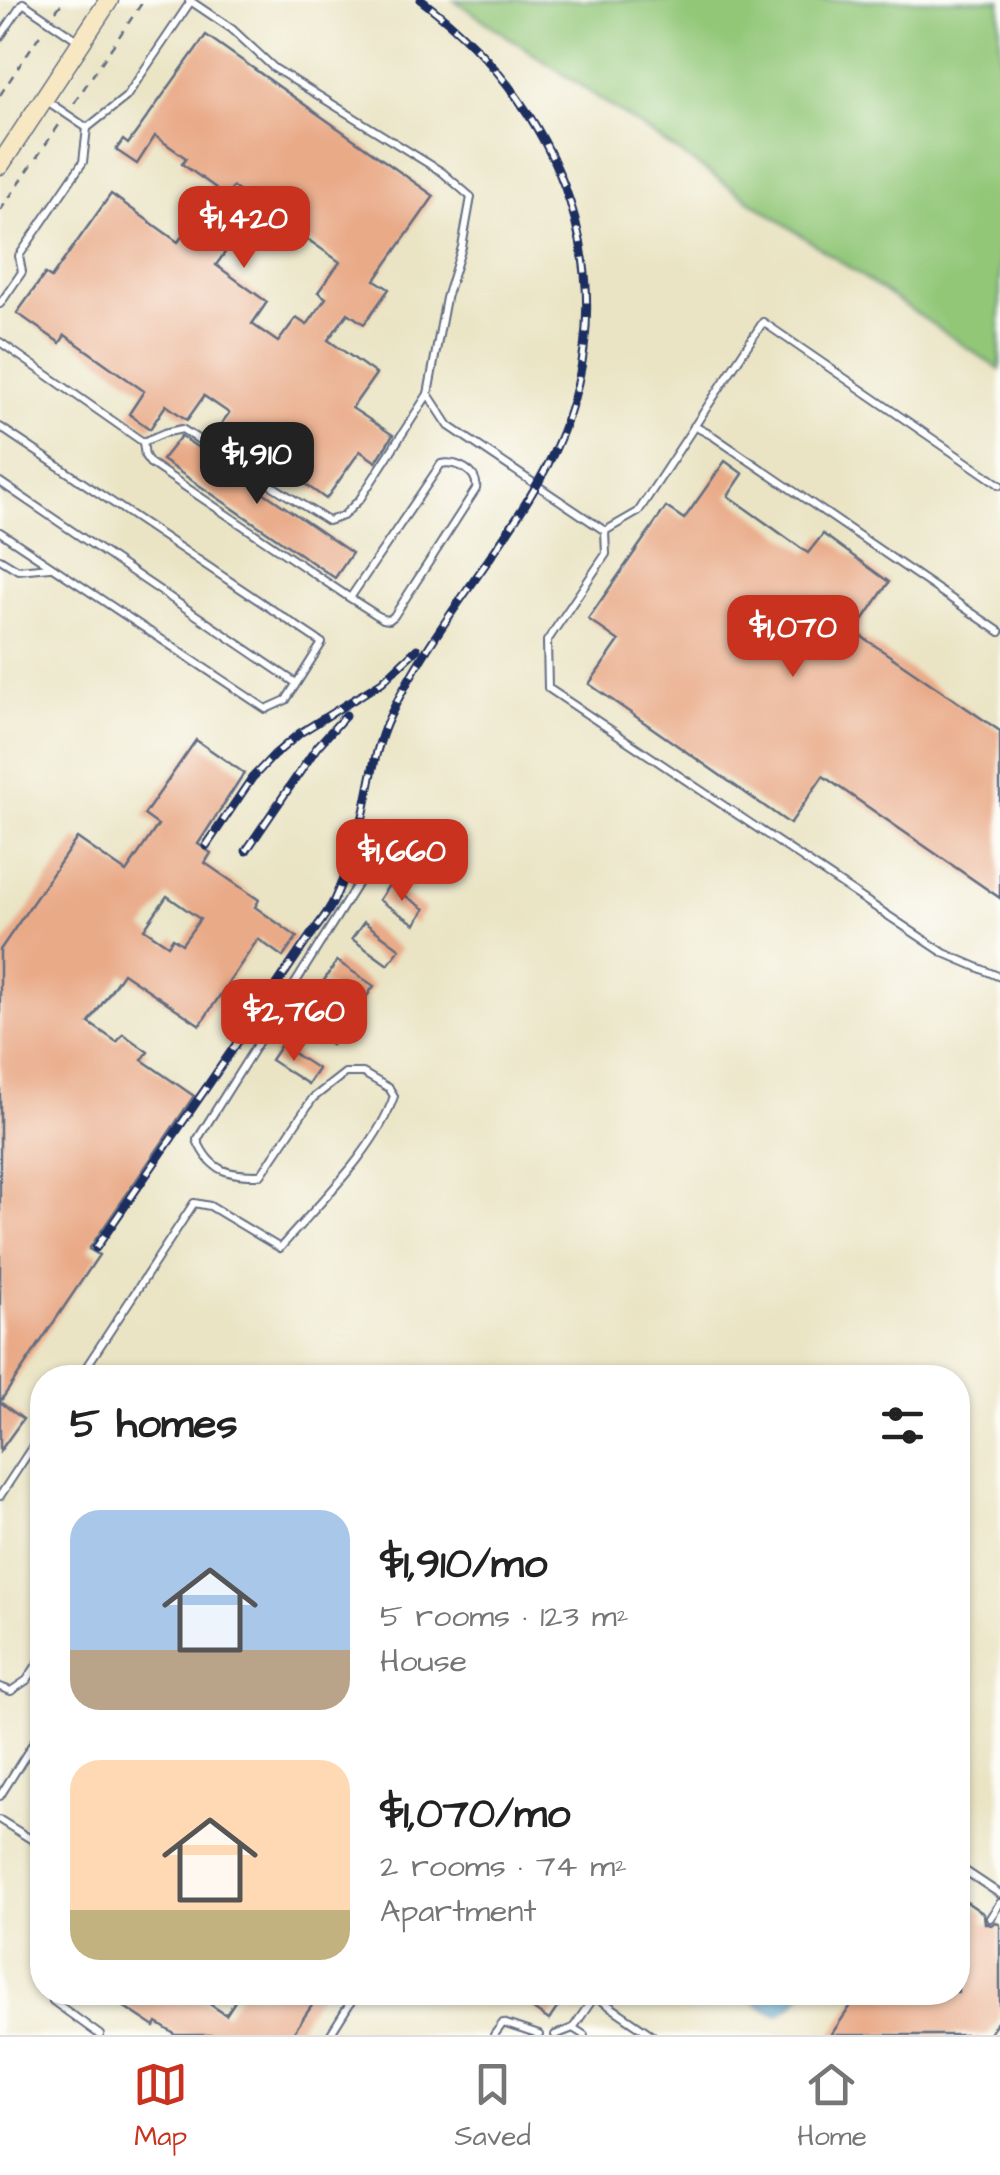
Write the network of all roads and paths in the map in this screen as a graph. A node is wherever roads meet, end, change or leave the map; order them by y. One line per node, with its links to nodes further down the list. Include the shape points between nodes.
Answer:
1 (64, 0): 4 (path)
2 (110, 0): 6 (main road)
3 (190, 0): 9 (lane, via 126,97); 13 (lane, via 274,68 442,172 471,198)
4 (50, 21): 5 (lane, via 23,3); 6 (lane); 7 (path)
5 (0, 37)
6 (82, 42): 8 (main road)
7 (0, 95)
8 (44, 99): 9 (lane); 10 (main road)
9 (87, 128): 11 (lane, via 83,162 19,256 22,272)
10 (2, 156)
11 (0, 304)
12 (0, 342): 16 (lane)
13 (428, 394): 16 (lane, via 360,499 344,516 328,520 182,429); 19 (lane, via 448,426)
14 (694, 426): 18 (lane, via 763,322); 19 (lane, via 638,512); 24 (lane)
15 (0, 427): 25 (lane, via 322,643)
16 (144, 442): 23 (lane, via 150,463)
17 (0, 482): 25 (lane)
18 (1000, 486)
19 (605, 531): 27 (lane, via 606,554 547,641 548,688 944,953)
20 (0, 532): 22 (lane)
21 (0, 559): 22 (lane, via 18,570)
22 (52, 567): 25 (lane, via 266,709 286,700)
23 (350, 598): 23 (lane, via 383,619 394,616 476,489 467,469 441,464)
24 (1000, 632)
25 (296, 683)
26 (368, 868): 28 (lane, via 197,1140 204,1156 228,1175 261,1175 313,1098 345,1073 363,1073 389,1088 394,1096 387,1116 280,1248 194,1203)
27 (1000, 977)
28 (87, 1365)
29 (30, 1450): 30 (lane)
30 (0, 1496)
31 (30, 1676): 32 (lane, via 11,1691)
32 (0, 1687)
33 (30, 1748): 34 (lane)
34 (0, 1796)
35 (0, 1820): 36 (lane)
36 (30, 1839)
37 (970, 1874): 38 (lane)
38 (1000, 1894)
39 (1000, 1903): 40 (lane)
40 (990, 1918)
41 (59, 2005): 46 (lane)
42 (350, 2005): 47 (lane)
43 (589, 2005): 45 (lane)
44 (608, 2005): 52 (lane)
45 (573, 2028): 50 (lane); 51 (lane)
46 (100, 2035)
47 (330, 2035)
48 (494, 2035): 49 (lane, via 503,2023)
49 (539, 2035)
50 (554, 2035)
51 (584, 2035)
52 (652, 2035)

